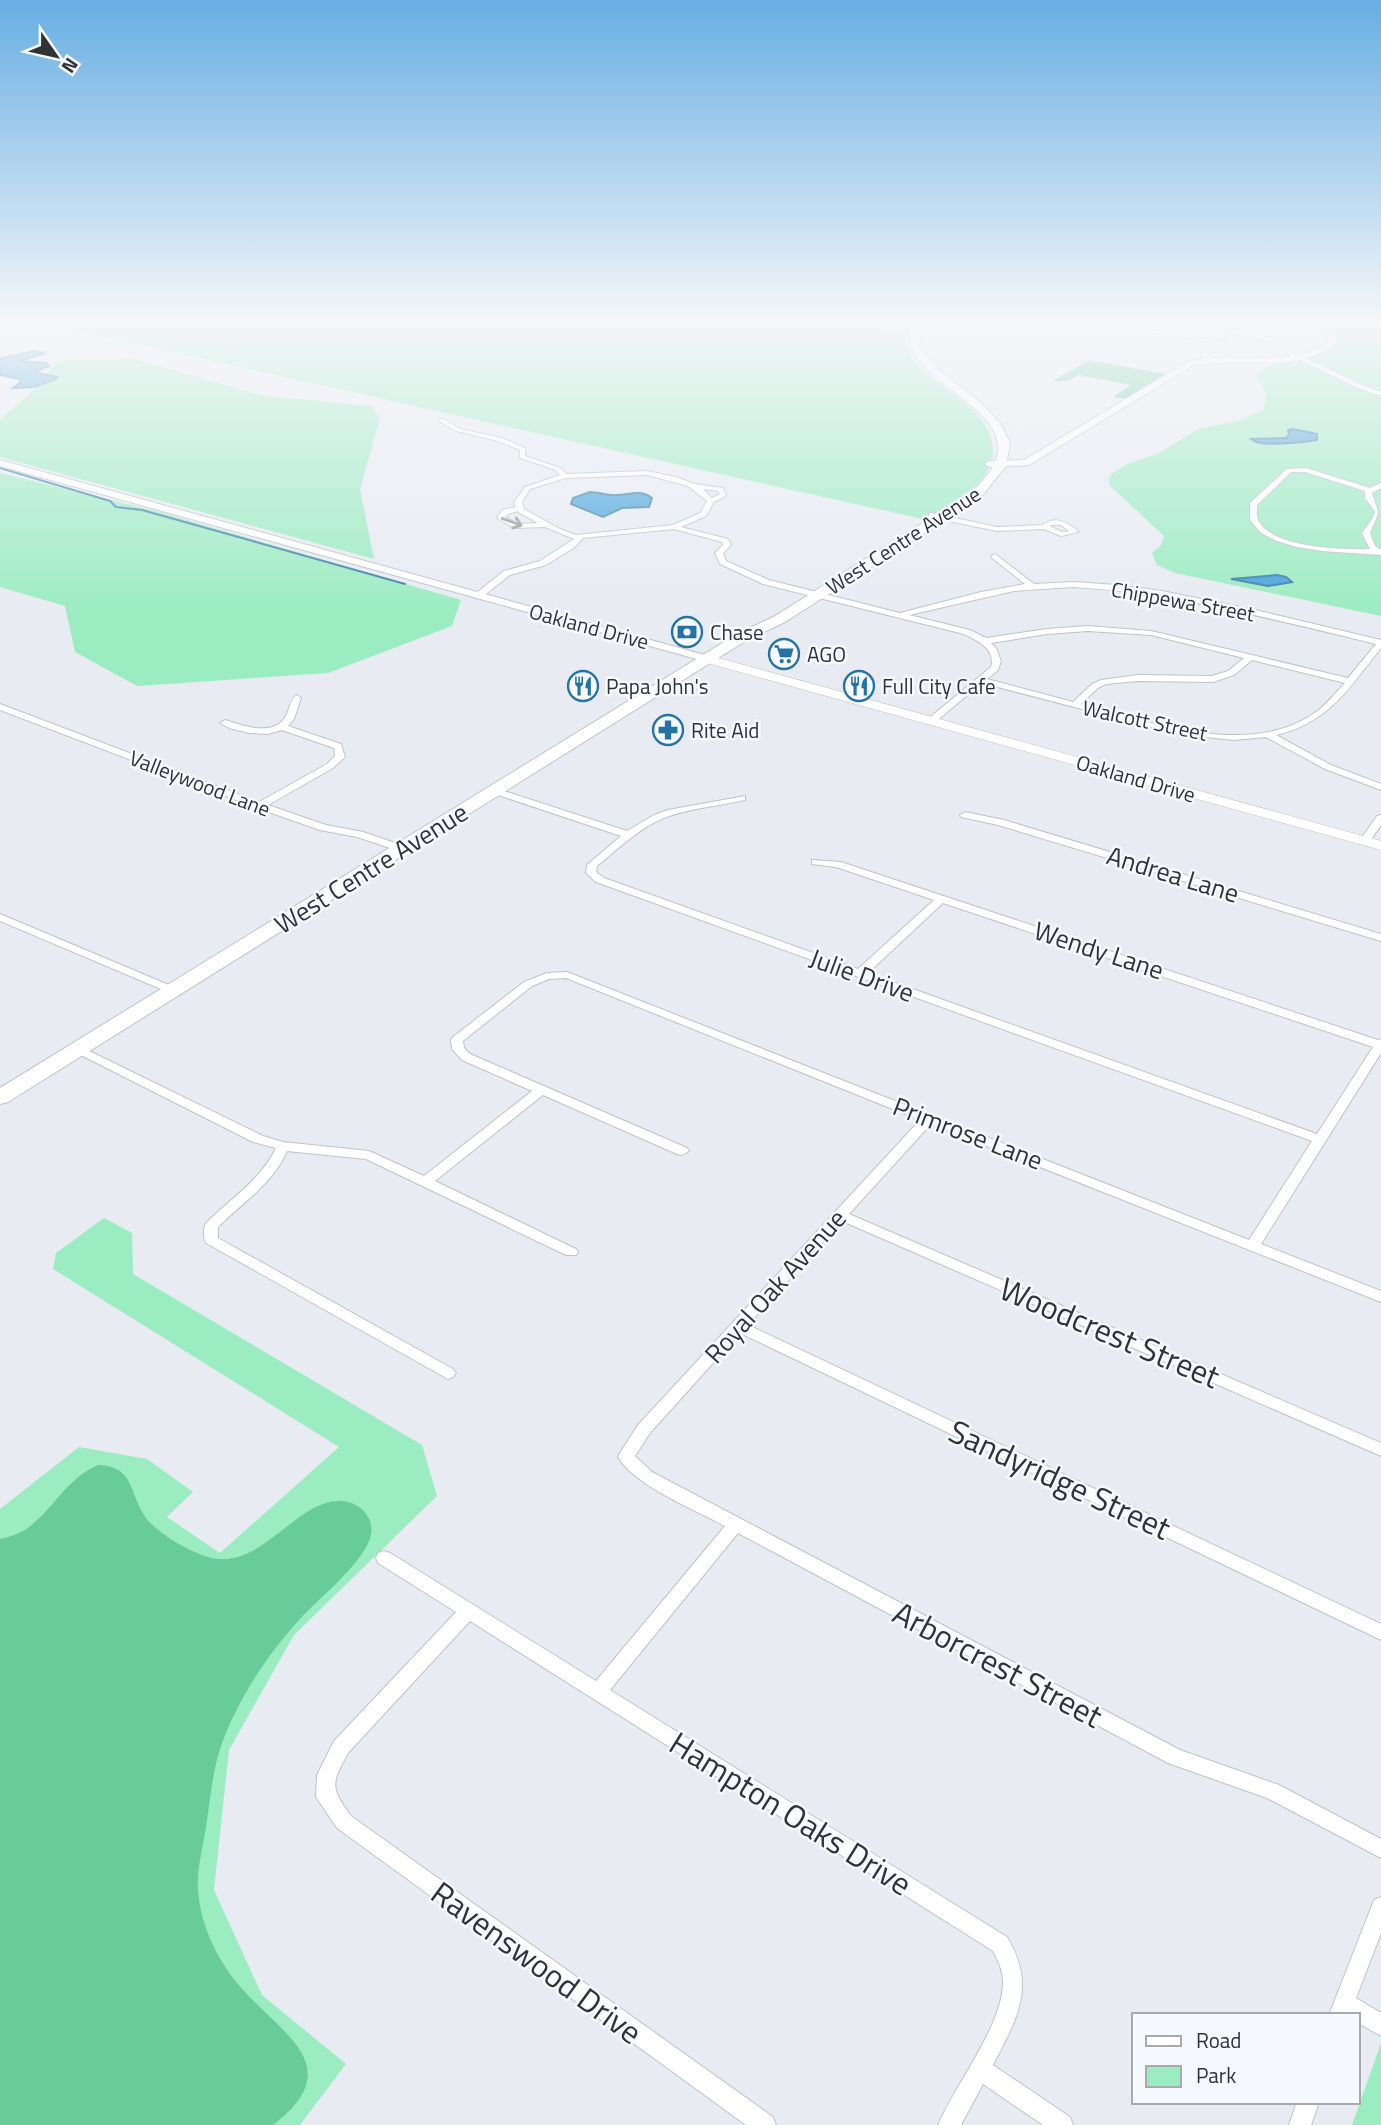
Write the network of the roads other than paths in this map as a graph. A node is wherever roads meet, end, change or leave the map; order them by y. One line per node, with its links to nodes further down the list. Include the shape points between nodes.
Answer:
1 (989, 416): 5 (main road, West Centre Avenue, via 1004,444)
2 (1102, 416): 5 (street, via 1026,463)
3 (442, 419): 6 (street, via 458,430 523,449 522,457 558,468)
4 (0, 463): 23 (street, Oakland Drive)
5 (995, 464): 12 (main road, West Centre Avenue, via 977,494)
6 (565, 476): 7 (street, via 647,473); 11 (street, via 527,488 518,502)
7 (691, 485): 10 (street, via 703,490); 10 (street, via 721,489 724,495)
8 (1381, 485): 9 (street)
9 (1368, 493): 19 (street, via 1379,511 1366,533 1369,544); 19 (street, via 1310,471 1293,470 1253,505 1253,523 1275,537 1325,550)
10 (711, 501): 14 (street, via 703,514)
11 (520, 508): 13 (street); 13 (street, one-way to 13, via 505,512 501,519 517,526)
12 (937, 516): 15 (street, via 997,529); 22 (main road, West Centre Avenue)
13 (546, 525): 16 (street)
14 (674, 527): 17 (street); 22 (street, via 725,541 727,545 719,553 723,562 766,582)
15 (1045, 527)
16 (566, 534): 17 (street); 18 (street, via 559,544)
17 (580, 537): 18 (street)
18 (561, 550): 23 (street, via 542,563 507,573)
19 (1379, 552)
20 (995, 556): 21 (street)
21 (1032, 586): 24 (street, Chippewa Street); 26 (street, Chippewa Street, via 1157,593)
22 (813, 593): 24 (street); 28 (main road, West Centre Avenue)
23 (478, 596): 28 (street, Oakland Drive)
24 (901, 615): 25 (street)
25 (985, 641): 27 (street, via 1104,627 1151,633); 29 (street, via 998,661)
26 (1381, 643): 30 (street)
27 (1251, 657): 30 (street); 32 (street, via 1231,673 1213,679 1104,682)
28 (708, 659): 34 (main road, Oakland Drive); 39 (main road, West Centre Avenue)
29 (983, 681): 32 (street, Walcott Street); 34 (street)
30 (1349, 681): 37 (street, via 1320,714)
31 (297, 698): 36 (street)
32 (1074, 705): 37 (street, Walcott Street, via 1195,734)
33 (0, 706): 41 (street, Valleywood Lane)
34 (931, 721): 45 (main road, Oakland Drive)
35 (225, 723): 36 (street, via 249,732)
36 (282, 727): 41 (street, via 338,746 340,757)
37 (1267, 734): 38 (street, Walcott Street, via 1328,767)
38 (1381, 787)
39 (495, 791): 44 (street); 47 (main road, West Centre Avenue)
40 (741, 797): 44 (street, via 672,812)
41 (260, 806): 47 (street, Valleywood Lane)
42 (965, 815): 51 (street, Andrea Lane)
43 (1381, 818): 45 (street)
44 (628, 835): 52 (street, Julie Drive, via 595,860 590,869 595,877)
45 (1364, 842): 46 (main road, Oakland Drive)
46 (1381, 846)
47 (403, 849): 53 (main road, West Centre Avenue)
48 (816, 862): 49 (street, Wendy Lane, via 837,864)
49 (942, 898): 52 (street); 54 (street, Wendy Lane)
50 (0, 917): 53 (street)
51 (1381, 938)
52 (859, 975): 59 (street, Julie Drive)
53 (172, 990): 55 (main road, West Centre Avenue)
54 (1380, 1044): 59 (street)
55 (77, 1050): 57 (main road, West Centre Avenue); 60 (street, via 247,1134)
56 (541, 1090): 58 (street, Primrose Lane, via 466,1057 457,1045 465,1031 528,984 554,975 572,976); 61 (street); 62 (street)
57 (0, 1097)
58 (929, 1118): 63 (street, Royal Oak Avenue); 64 (street, Primrose Lane)
59 (1318, 1139): 64 (street)
60 (283, 1146): 62 (street, via 369,1155); 68 (street, via 262,1183 211,1226 211,1240)
61 (682, 1151)
62 (425, 1182): 65 (street)
63 (840, 1215): 67 (street, Royal Oak Avenue); 69 (street, Woodcrest Street)
64 (1253, 1245): 66 (street, Primrose Lane)
65 (571, 1252)
66 (1381, 1297)
67 (740, 1327): 70 (street, Royal Oak Avenue, via 643,1429); 74 (street, Sandyridge Street)
68 (448, 1373)
69 (1381, 1450)
70 (626, 1457): 71 (street, Arborcrest Street, via 646,1476)
71 (736, 1524): 75 (street); 76 (street, Arborcrest Street, via 1175,1757 1272,1791)
72 (384, 1558): 73 (street, Hampton Oaks Drive)
73 (468, 1611): 75 (street, Hampton Oaks Drive); 83 (street, Ravenswood Drive, via 341,1747 329,1766 326,1797 344,1822)
74 (1381, 1632)
75 (597, 1693): 81 (street, Hampton Oaks Drive, via 1000,1944 1012,1971 1011,1999)
76 (1381, 1849)
77 (1381, 1907): 78 (street)
78 (1341, 2009)
79 (1360, 2017): 80 (street)
80 (1381, 2025)
81 (980, 2069): 84 (street); 85 (street)
82 (1307, 2104): 86 (street)
83 (765, 2125)
84 (949, 2125)
85 (1062, 2125)
86 (1300, 2125)

